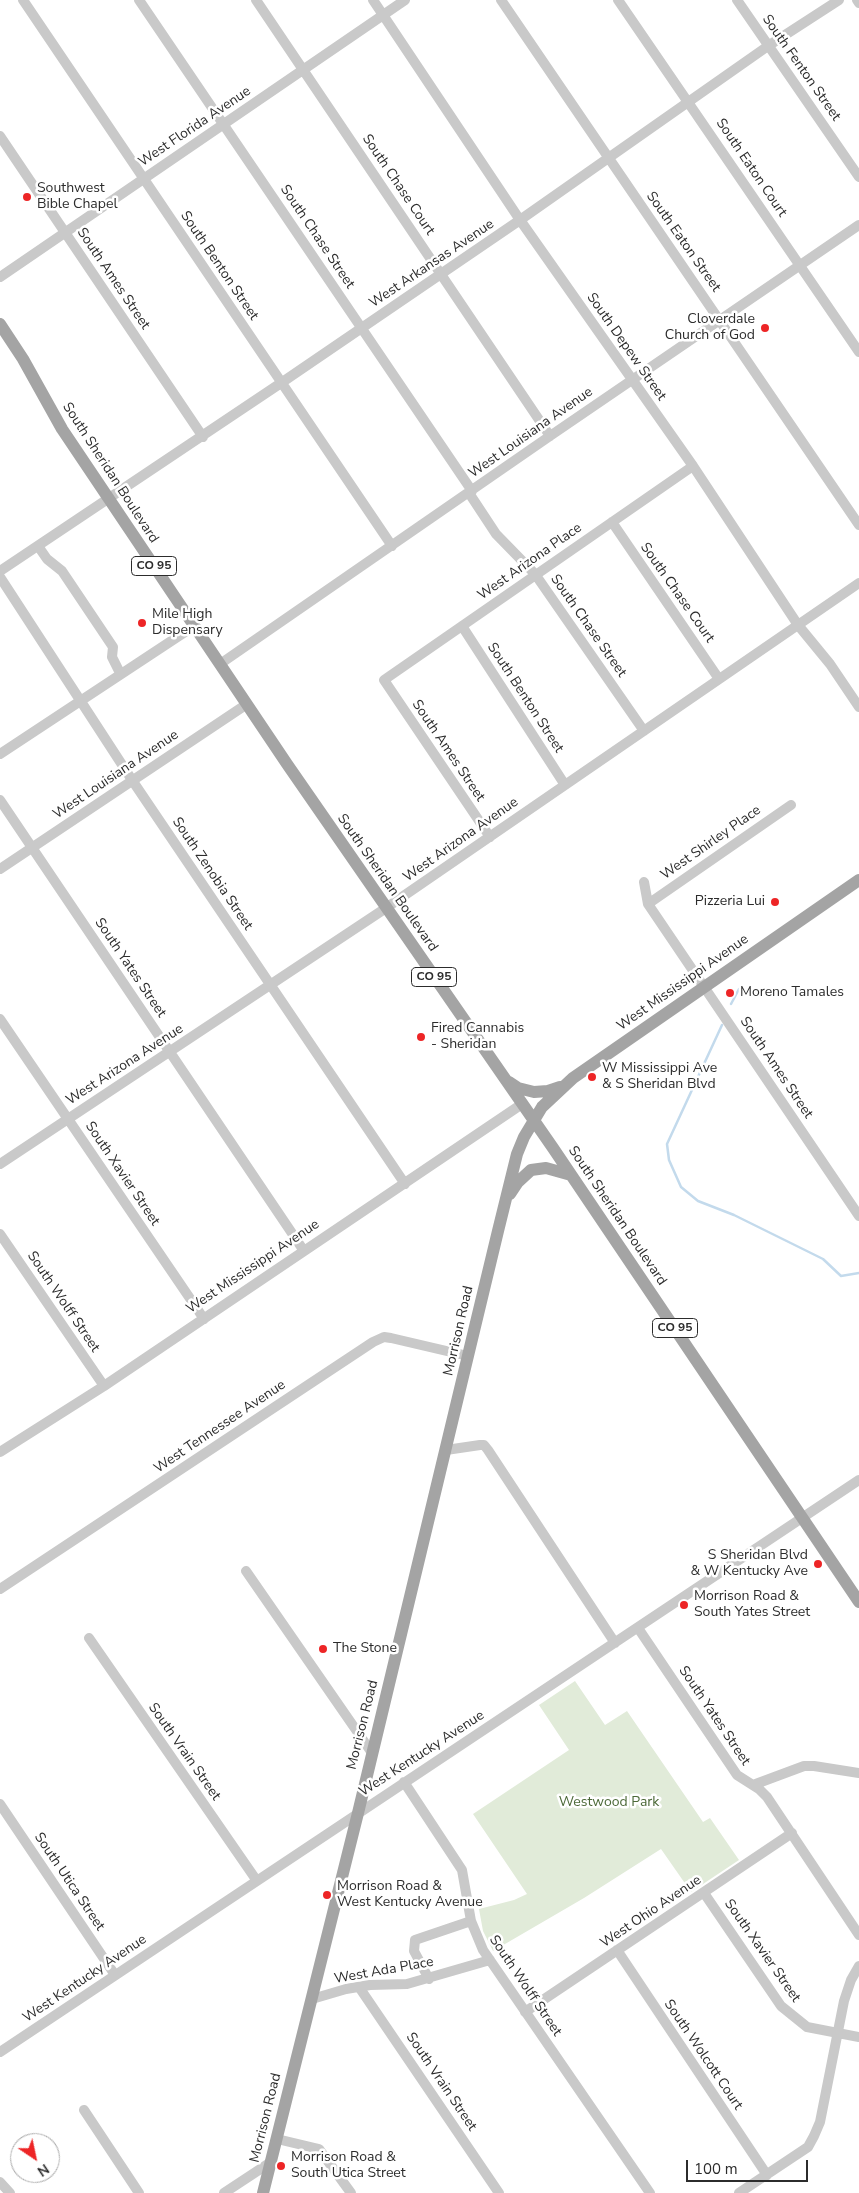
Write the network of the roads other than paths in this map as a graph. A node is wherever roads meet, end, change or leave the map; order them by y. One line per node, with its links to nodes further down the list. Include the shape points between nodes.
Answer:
1 (23, 0): 18 (street, South Benton Street)
2 (139, 0): 14 (street, South Chase Street)
3 (256, 0): 12 (street, South Chase Court)
4 (373, 0): 10 (street, South Depew Street)
5 (405, 0): 10 (street, West Florida Avenue)
6 (501, 0): 16 (street, South Eaton Street)
7 (618, 0): 13 (street, South Eaton Court)
8 (737, 0): 11 (street, South Fenton Street)
9 (839, 0): 11 (street, West Arkansas Avenue)
10 (383, 15): 12 (street, West Florida Avenue); 19 (street, South Depew Street)
11 (768, 46): 13 (street, West Arkansas Avenue); 17 (street, South Fenton Street)
12 (304, 70): 14 (street, West Florida Avenue); 23 (street, South Chase Court)
13 (689, 102): 16 (street, West Arkansas Avenue); 22 (street, South Eaton Court)
14 (224, 124): 18 (street, West Florida Avenue); 27 (street, South Chase Street)
15 (0, 136): 21 (street, South Ames Street)
16 (608, 158): 19 (street, West Arkansas Avenue); 25 (street, South Eaton Street)
17 (859, 177)
18 (144, 179): 21 (street, West Florida Avenue); 30 (street, South Benton Street)
19 (520, 220): 23 (street, West Arkansas Avenue); 29 (street, South Depew Street)
20 (859, 226): 22 (street, West Louisiana Avenue)
21 (65, 233): 24 (street, West Florida Avenue); 31 (street, South Ames Street)
22 (800, 264): 25 (street, West Louisiana Avenue); 28 (street, South Eaton Court)
23 (441, 274): 27 (street, West Arkansas Avenue); 32 (street, South Chase Court)
24 (0, 278)
25 (721, 320): 29 (street, West Louisiana Avenue); 37 (street, South Eaton Street)
26 (0, 324): 35 (main road, South Sheridan Boulevard / CO 95, via 62,429)
27 (362, 328): 30 (street, West Arkansas Avenue); 34 (street, South Chase Street)
28 (859, 352)
29 (632, 380): 32 (street, West Louisiana Avenue); 33 (street, South Depew Street)
30 (282, 383): 31 (street, West Arkansas Avenue); 39 (street, South Benton Street)
31 (202, 436): 35 (street, West Arkansas Avenue)
32 (550, 436): 34 (street, West Louisiana Avenue)
33 (692, 466): 36 (street, West Arizona Place); 44 (street, South Depew Street)
34 (471, 492): 39 (street, West Louisiana Avenue); 41 (street, South Chase Street, via 496,534)
35 (108, 498): 38 (street, West Arkansas Avenue); 45 (main road, South Sheridan Boulevard / CO 95)
36 (612, 522): 41 (street, West Arizona Place); 49 (street, South Chase Court)
37 (859, 525)
38 (38, 546): 40 (street, West Arkansas Avenue); 48 (street, via 47,559 62,571 113,647 112,657)
39 (392, 546): 47 (street, West Louisiana Avenue)
40 (0, 571)
41 (535, 574): 46 (street, West Arizona Place); 54 (street, South Chase Street)
42 (0, 578): 51 (street, South Zenobia Street)
43 (859, 583): 44 (street, West Arizona Avenue)
44 (798, 625): 49 (street, West Arizona Avenue); 53 (street, South Depew Street)
45 (194, 626): 47 (main road, South Sheridan Boulevard / CO 95); 48 (street)
46 (462, 626): 50 (street, West Arizona Place); 57 (street, South Benton Street)
47 (220, 664): 52 (main road, South Sheridan Boulevard / CO 95)
48 (120, 673): 51 (street)
49 (719, 679): 54 (street, West Arizona Avenue)
50 (384, 680): 60 (street, South Ames Street)
51 (81, 699): 55 (street); 56 (street, South Zenobia Street)
52 (247, 704): 56 (street, West Louisiana Avenue); 66 (main road, South Sheridan Boulevard / CO 95)
53 (859, 707)
54 (644, 731): 57 (street, West Arizona Avenue)
55 (0, 754)
56 (132, 780): 61 (street, West Louisiana Avenue); 67 (street, South Zenobia Street)
57 (564, 785): 60 (street, West Arizona Avenue)
58 (0, 800): 61 (street, South Yates Street)
59 (791, 806): 65 (street, West Shirley Place)
60 (490, 837): 66 (street, West Arizona Avenue)
61 (33, 848): 62 (street, West Louisiana Avenue); 70 (street, South Yates Street)
62 (0, 868)
63 (859, 880): 68 (main road, West Mississippi Avenue)
64 (644, 882): 65 (street, South Ames Street)
65 (648, 904): 68 (street, South Ames Street)
66 (386, 908): 67 (street, West Arizona Avenue); 71 (main road, South Sheridan Boulevard / CO 95)
67 (270, 985): 70 (street, West Arizona Avenue); 78 (street, South Zenobia Street)
68 (704, 987): 72 (main road, West Mississippi Avenue); 80 (street, South Ames Street)
69 (0, 1019): 74 (street, South Xavier Street)
70 (170, 1051): 74 (street, West Arizona Avenue); 82 (street, South Yates Street)
71 (503, 1077): 72 (main road, via 518,1088 534,1092 548,1091); 73 (main road, South Sheridan Boulevard / CO 95)
72 (565, 1084): 75 (main road, West Mississippi Avenue)
73 (522, 1104): 75 (main road, South Sheridan Boulevard / CO 95); 78 (street, West Mississippi Avenue)
74 (68, 1119): 76 (street, West Arizona Avenue); 83 (street, South Xavier Street)
75 (533, 1120): 77 (main road, South Sheridan Boulevard / CO 95); 79 (main road, Morrison Road, via 517,1154)
76 (0, 1164)
77 (571, 1175): 79 (main road, via 546,1168 531,1170 518,1182); 89 (main road, South Sheridan Boulevard / CO 95)
78 (405, 1184): 82 (street, West Mississippi Avenue)
79 (504, 1205): 84 (main road, Morrison Road)
80 (859, 1216)
81 (0, 1234): 85 (street, South Wolff Street)
82 (304, 1251): 83 (street, West Mississippi Avenue)
83 (204, 1319): 85 (street, West Mississippi Avenue)
84 (468, 1356): 86 (main road, Morrison Road); 91 (street, West Tennessee Avenue, via 391,1338 373,1342)
85 (104, 1386): 87 (street, West Mississippi Avenue)
86 (446, 1450): 95 (street, via 484,1445); 96 (main road, Morrison Road)
87 (0, 1452)
88 (859, 1480): 89 (street, West Kentucky Avenue)
89 (803, 1518): 92 (main road, South Sheridan Boulevard / CO 95); 93 (street, West Kentucky Avenue)
90 (246, 1571): 96 (street)
91 (0, 1589)
92 (859, 1602)
93 (638, 1628): 95 (street, West Kentucky Avenue); 99 (street, South Yates Street, via 737,1775)
94 (90, 1638): 103 (street, South Vrain Street)
95 (615, 1643): 98 (street, West Kentucky Avenue)
96 (372, 1753): 101 (main road, Morrison Road)
97 (859, 1773): 99 (street, via 804,1766)
98 (404, 1782): 101 (street, West Kentucky Avenue); 105 (street, South Wolff Street, via 462,1870)
99 (753, 1785): 102 (street, South Yates Street, via 765,1794)
100 (0, 1804): 110 (street, South Utica Street)
101 (358, 1813): 103 (street, West Kentucky Avenue); 113 (main road, Morrison Road)
102 (792, 1833): 104 (street, West Ohio Avenue); 106 (street, South Yates Street)
103 (257, 1881): 110 (street, West Kentucky Avenue)
104 (704, 1893): 107 (street, West Ohio Avenue); 115 (street, South Xavier Street, via 781,2006 807,2027)
105 (471, 1921): 108 (street, South Wolff Street); 111 (street, via 415,1940 414,1951)
106 (859, 1935)
107 (617, 1950): 114 (street, West Ohio Avenue); 121 (street, South Wolcott Court)
108 (490, 1960): 111 (street, West Ada Place); 114 (street, South Wolff Street)
109 (859, 1966): 115 (street, via 844,2001)
110 (115, 1975): 117 (street, West Kentucky Avenue)
111 (429, 1979): 112 (street, West Ada Place)
112 (359, 1987): 113 (street, West Ada Place); 128 (street, South Vrain Street)
113 (312, 1999): 119 (main road, Morrison Road)
114 (525, 2012): 129 (street, South Wolff Street)
115 (838, 2034): 116 (street, South Xavier Street); 121 (street, via 820,2122 814,2136 808,2147)
116 (859, 2037)
117 (0, 2052)
118 (84, 2110): 124 (street)
119 (276, 2139): 120 (main road, Morrison Road); 127 (street, via 319,2149)
120 (271, 2162): 125 (street); 126 (main road, Morrison Road)
121 (767, 2175): 130 (street)
122 (0, 2182): 123 (street)
123 (10, 2193)
124 (139, 2193)
125 (224, 2193)
126 (263, 2193)
127 (351, 2193)
128 (499, 2193)
129 (650, 2193)
130 (739, 2193)

